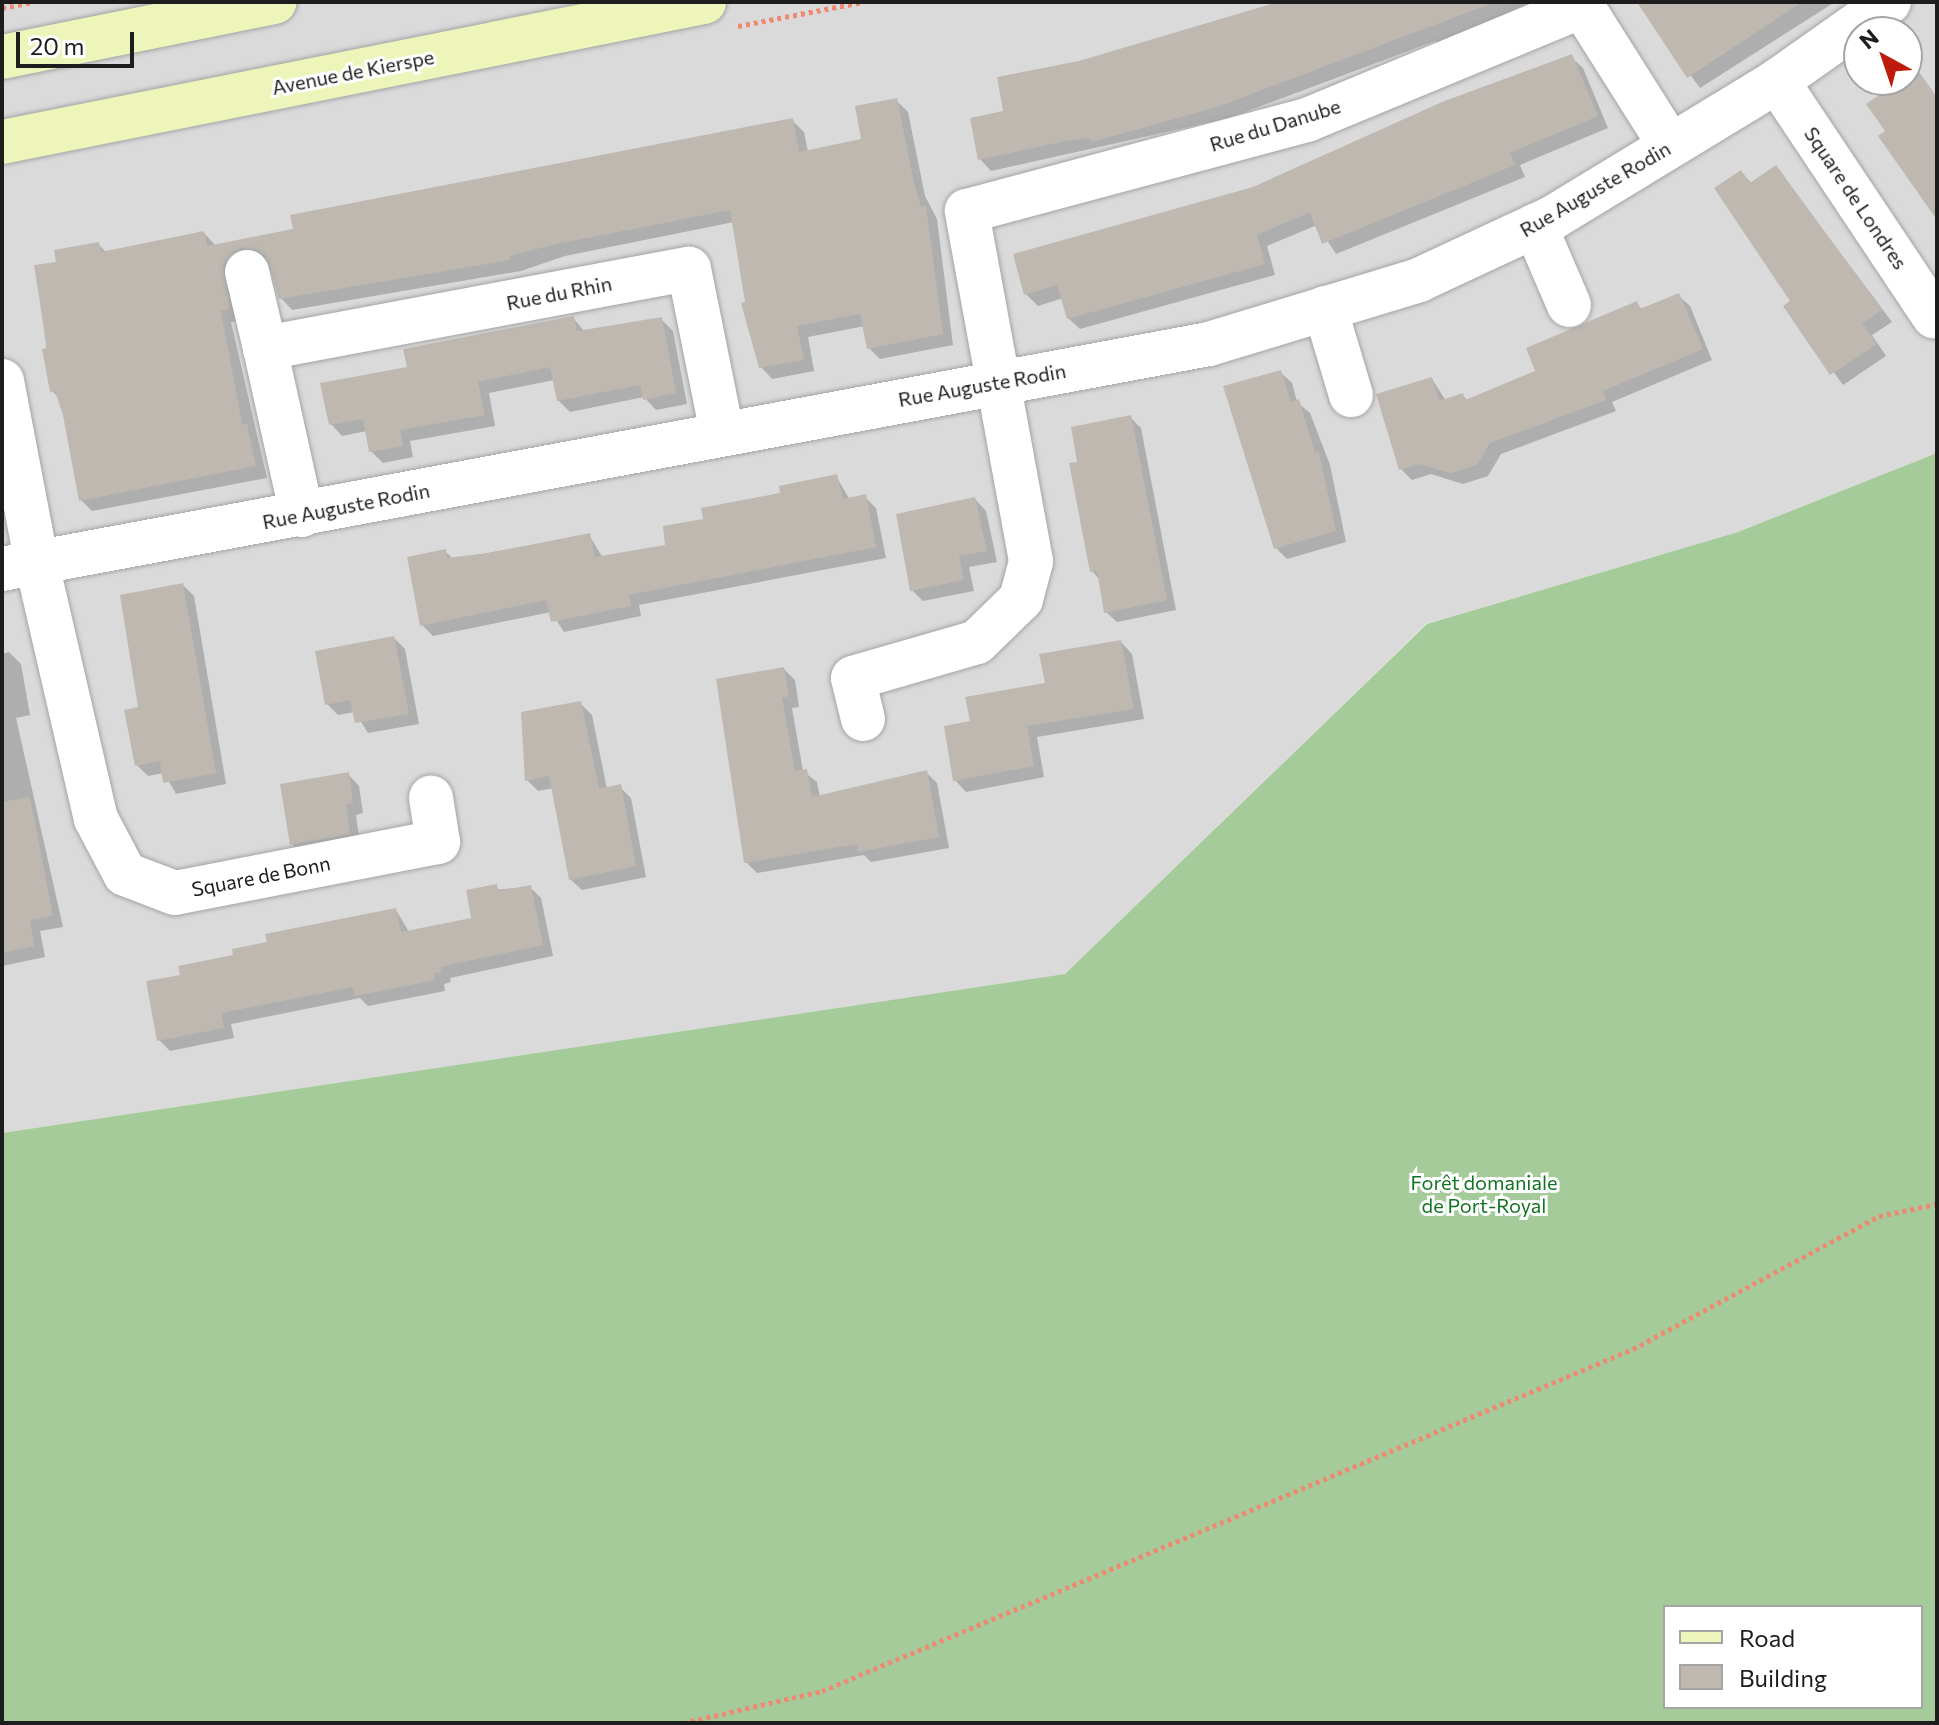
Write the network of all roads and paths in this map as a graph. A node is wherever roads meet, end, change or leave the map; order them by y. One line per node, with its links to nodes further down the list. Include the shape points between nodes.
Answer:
1 (33, 2): 5 (path)
2 (275, 2): 6 (main road)
3 (704, 2): 8 (main road, Avenue de Kierspe)
4 (1889, 2): 7 (street, Rue Auguste Rodin)
5 (2, 8)
6 (2, 57)
7 (1777, 81): 9 (street, Rue Auguste Rodin); 14 (street, Square de Londres)
8 (2, 142)
9 (1670, 145): 10 (street, Rue Auguste Rodin); 17 (street, Rue du Danube, via 1582,6 1307,120 967,211)
10 (1535, 226): 12 (street); 13 (street, Rue Auguste Rodin, via 1419,280)
11 (247, 272): 15 (street)
12 (1569, 305)
13 (1325, 308): 17 (street, Rue Auguste Rodin, via 1209,344); 18 (street)
14 (1934, 316)
15 (265, 348): 19 (street, Rue du Rhin, via 689,269); 20 (street)
16 (2, 381): 21 (street)
17 (1002, 381): 19 (street, Rue Auguste Rodin); 22 (street, via 1031,561 1021,599 977,642 853,678)
18 (1351, 395)
19 (722, 432): 20 (street, Rue Auguste Rodin)
20 (302, 515): 21 (street, Rue Auguste Rodin)
21 (19, 567): 23 (street, Square de Bonn, via 96,819 125,874 175,893 438,842)
22 (863, 719)
23 (431, 798)
24 (1937, 1204): 25 (path, via 1879,1216 1633,1349 822,1691)
25 (683, 1723)

